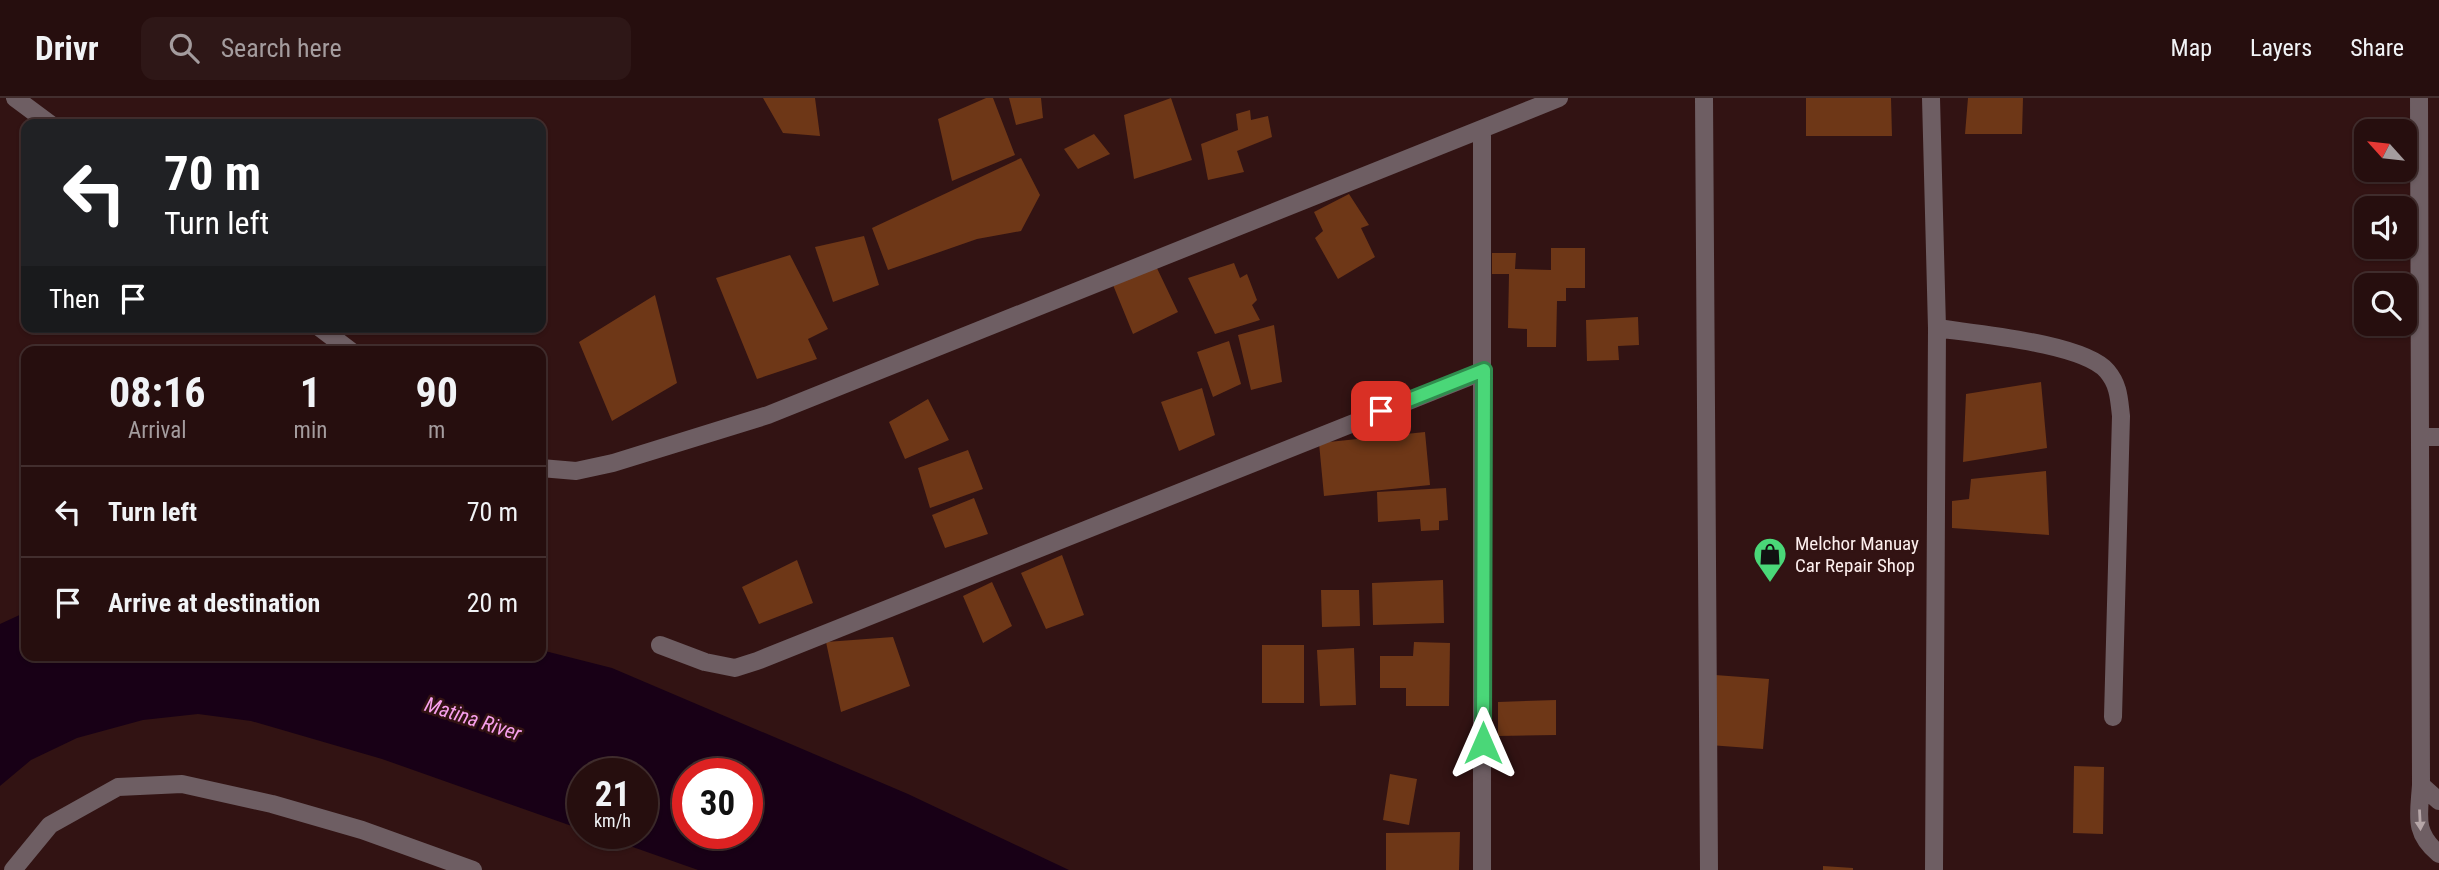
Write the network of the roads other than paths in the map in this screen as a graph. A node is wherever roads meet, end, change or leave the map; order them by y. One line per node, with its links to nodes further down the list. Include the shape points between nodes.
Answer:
1 (15, 98): 6 (street)
2 (1559, 98): 7 (street)
3 (1704, 98): 25 (street)
4 (1931, 98): 8 (street)
5 (2419, 98): 12 (street)
6 (43, 119)
7 (1482, 129): 11 (street); 16 (street, via 768,415 613,463 576,471)
8 (1937, 328): 18 (street, via 2083,355 2106,369 2118,387); 26 (street)
9 (327, 333): 10 (street)
10 (344, 346)
11 (1484, 370): 17 (street, via 757,661 735,668 705,663); 24 (street)
12 (2420, 371): 13 (street); 14 (street)
13 (2439, 371)
14 (2420, 437): 15 (street); 19 (street)
15 (2439, 437)
16 (546, 468)
17 (660, 645)
18 (2113, 717)
19 (2421, 785): 20 (street); 21 (street, one-way to 21, via 2421,833)
20 (2439, 801)
21 (2439, 855)
22 (13, 870): 23 (street, via 50,825 118,787 182,783 362,830)
23 (473, 870)
24 (1482, 870)
25 (1709, 870)
26 (1934, 870)

